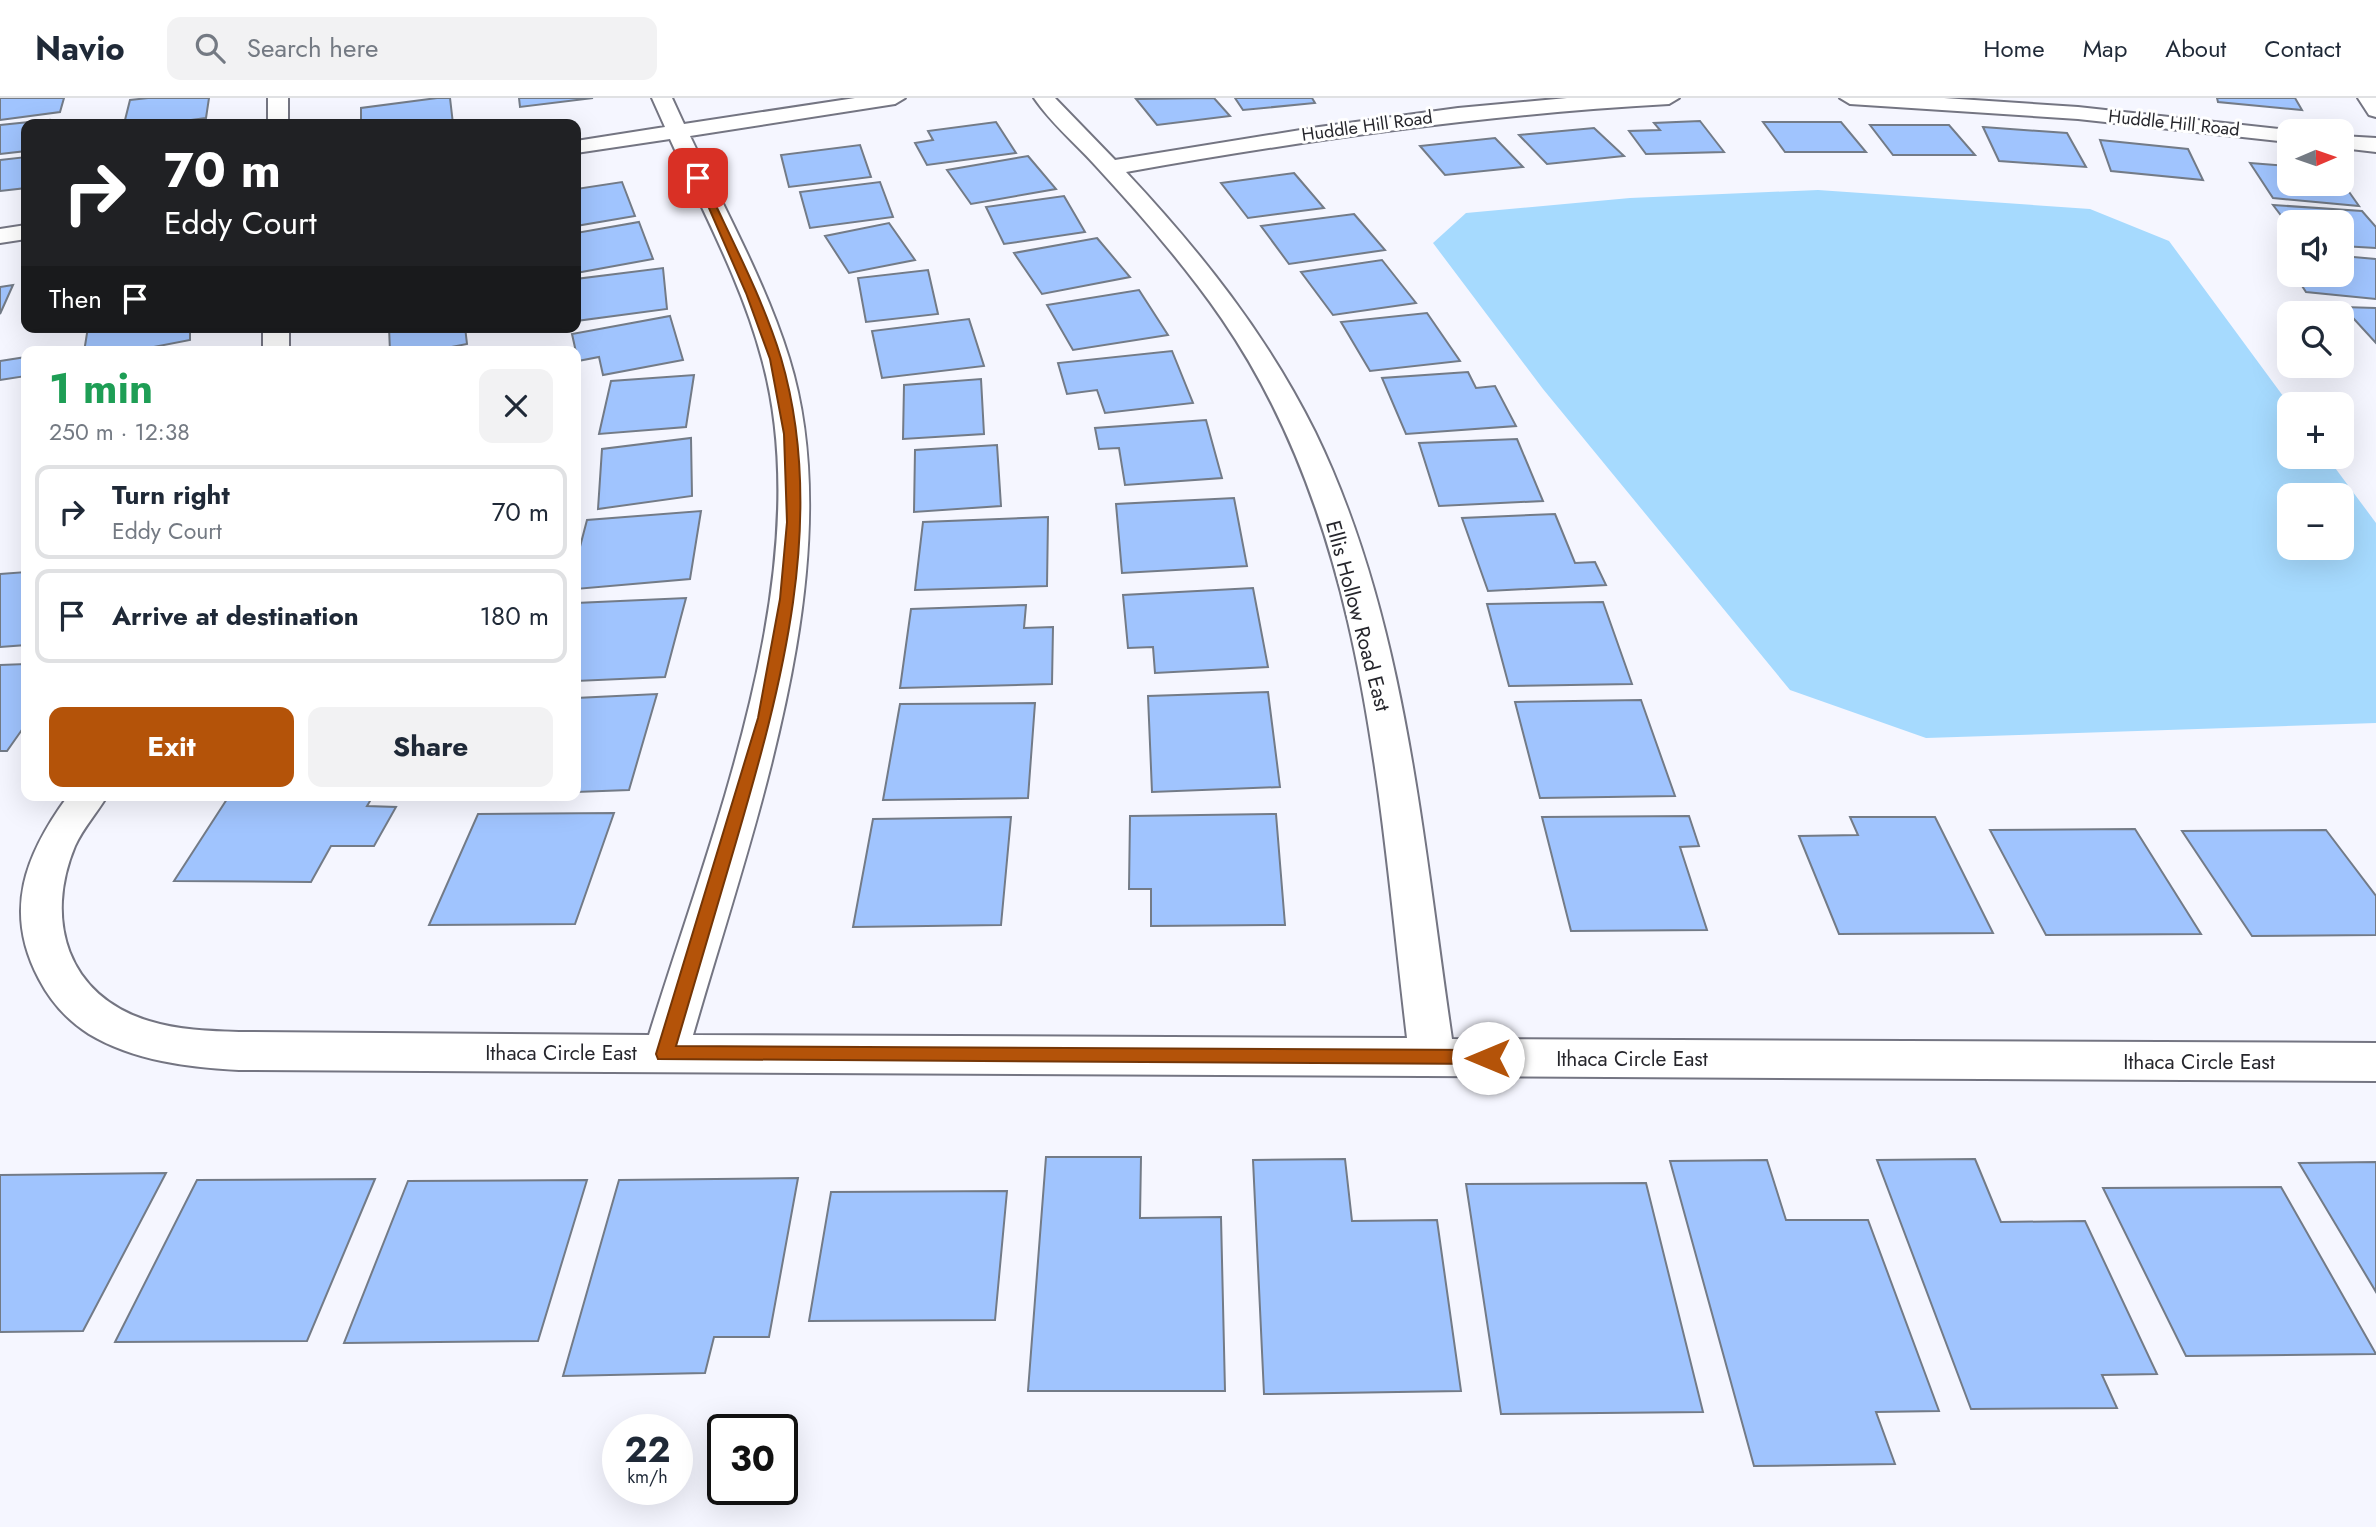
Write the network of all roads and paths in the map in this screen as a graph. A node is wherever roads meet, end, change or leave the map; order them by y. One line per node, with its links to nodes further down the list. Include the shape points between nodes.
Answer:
1 (278, 98): 9 (street)
2 (662, 98): 10 (street)
3 (895, 98): 10 (street)
4 (1044, 98): 15 (street, Ellis Hollow Road East)
5 (1669, 98): 15 (street, Huddle Hill Road, via 1380,122)
6 (1850, 98): 11 (street, Huddle Hill Road, via 2064,111)
7 (2368, 98): 8 (street)
8 (2376, 111)
9 (278, 119)
10 (677, 132): 14 (street); 19 (street, via 776,359 790,434 793,522 787,599 765,718)
11 (2277, 135)
12 (2354, 143): 13 (street)
13 (2376, 145)
14 (581, 146)
15 (1110, 168): 20 (street, Ellis Hollow Road East, via 1209,281 1258,353 1302,438 1342,539 1382,694)
16 (21, 233): 17 (street)
17 (0, 236)
18 (85, 801): 19 (street, Ithaca Circle East, via 56,844 43,882 41,931 46,955 64,987 93,1013 132,1035 182,1047 239,1051)
19 (665, 1054): 20 (street, Ithaca Circle East)
20 (1432, 1058): 21 (street, Ithaca Circle East)
21 (2376, 1062)

